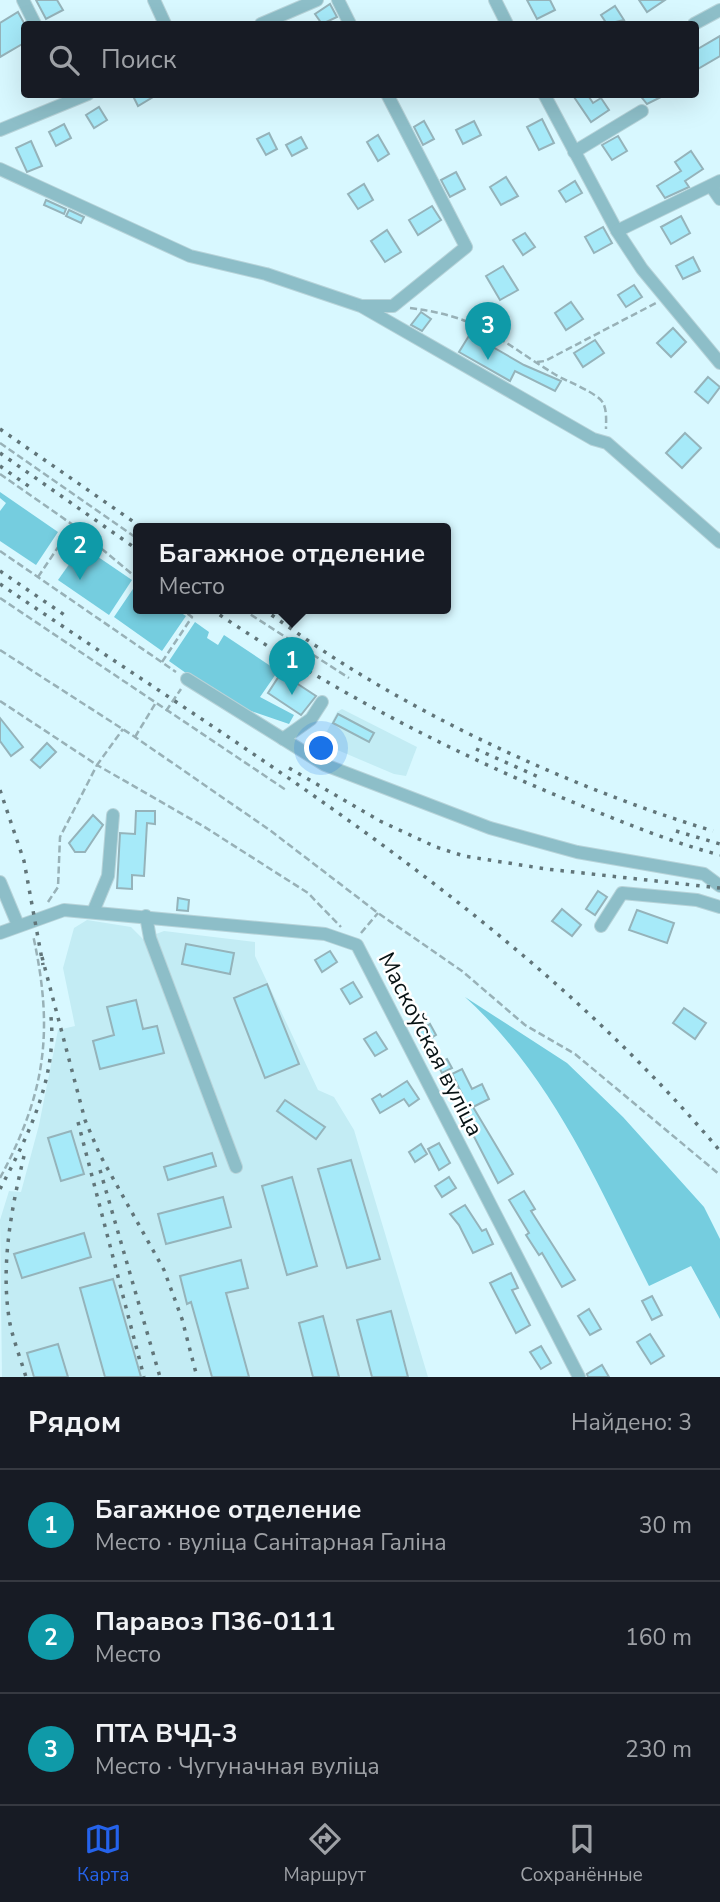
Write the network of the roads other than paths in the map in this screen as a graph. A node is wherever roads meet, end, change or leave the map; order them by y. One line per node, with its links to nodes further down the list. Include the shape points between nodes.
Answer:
1 (23, 0): 7 (street)
2 (154, 0): 8 (street)
3 (317, 0): 9 (street)
4 (338, 0): 10 (street)
5 (495, 0): 11 (street)
6 (720, 10): 12 (street)
7 (34, 21)
8 (164, 21)
9 (268, 21)
10 (348, 21)
11 (506, 21)
12 (699, 21)
13 (70, 98): 17 (street)
14 (389, 98): 23 (street, via 466,247 393,306)
15 (546, 98): 18 (street)
16 (642, 111): 18 (street)
17 (0, 130)
18 (574, 152): 22 (street)
19 (0, 169): 23 (street, via 190,256 266,274)
20 (715, 183): 21 (street); 22 (street)
21 (720, 200)
22 (617, 231): 24 (street, via 642,269)
23 (361, 306): 25 (street, via 607,443)
24 (720, 363)
25 (720, 542)
26 (187, 680): 28 (street)
27 (322, 702): 28 (street, via 311,719)
28 (283, 739): 31 (street, via 325,765 490,828 577,852 704,874)
29 (113, 816): 33 (street, via 108,876)
30 (0, 882): 35 (street)
31 (720, 886)
32 (720, 907): 36 (street, via 697,900 622,893)
33 (93, 912): 34 (street, Маскоўская вуліца); 35 (street, Маскоўская вуліца, via 64,910)
34 (146, 916): 38 (street, via 150,938); 39 (street, Маскоўская вуліца, via 325,934 357,945)
35 (28, 922): 37 (street, Маскоўская вуліца)
36 (601, 926)
37 (0, 933)
38 (236, 1167)
39 (579, 1377)

